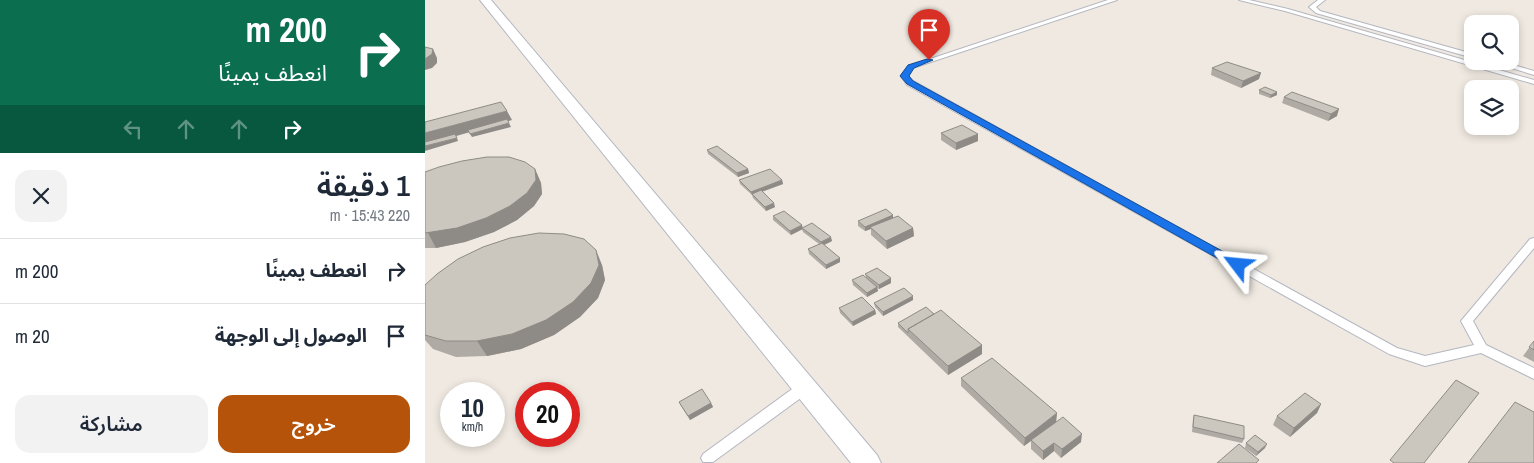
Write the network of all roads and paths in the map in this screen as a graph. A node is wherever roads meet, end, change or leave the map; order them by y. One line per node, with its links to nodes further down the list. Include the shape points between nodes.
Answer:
1 (485, 0): 12 (street)
2 (1114, 0): 10 (lane, via 911,66 904,76 910,83 1393,351 1425,361)
3 (1242, 0): 8 (lane)
4 (1322, 0): 5 (lane, via 1312,6 1318,12)
5 (1464, 53)
6 (1519, 69): 7 (lane)
7 (1534, 73)
8 (1534, 82)
9 (1534, 241): 10 (lane, via 1467,321)
10 (1482, 348): 11 (lane)
11 (1534, 374)
12 (804, 388): 13 (lane); 14 (street)
13 (708, 458)
14 (867, 463)

